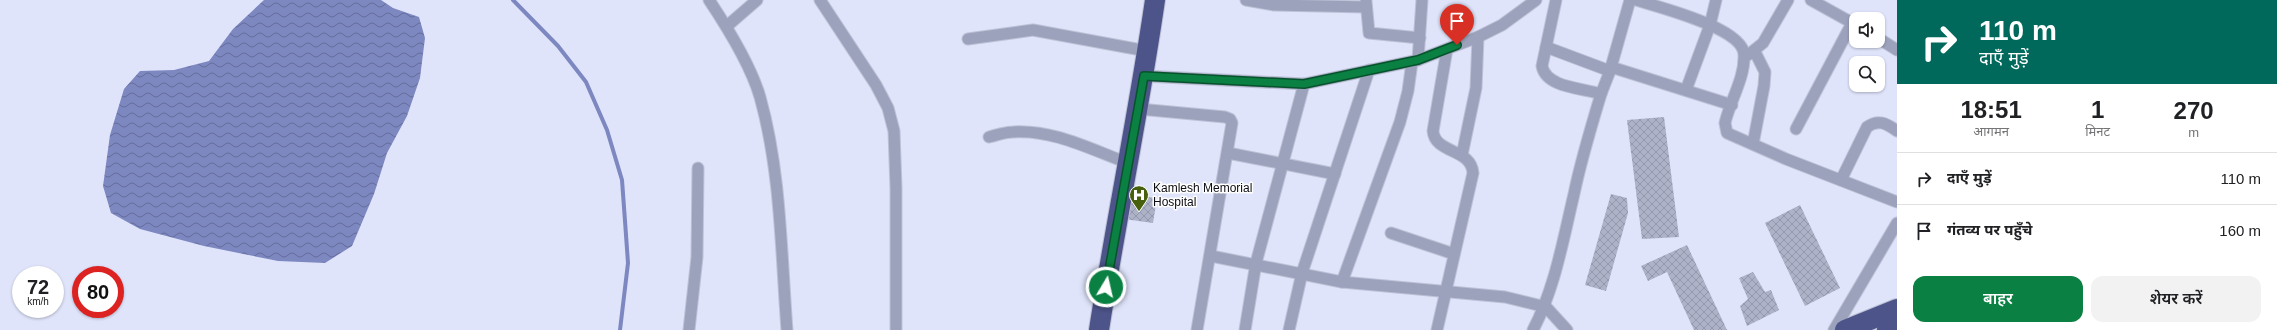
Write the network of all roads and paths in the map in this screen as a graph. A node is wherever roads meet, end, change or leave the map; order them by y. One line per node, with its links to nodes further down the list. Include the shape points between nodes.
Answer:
1 (709, 0): 17 (street)
2 (757, 0): 17 (street)
3 (820, 0): 63 (street, via 876,85 888,108 894,131)
4 (1155, 0): 26 (highway)
5 (1246, 0): 14 (street, via 1274,5)
6 (1422, 0): 20 (street)
7 (1536, 0): 19 (street, via 1502,25)
8 (1556, 0): 23 (street)
9 (1630, 0): 30 (street)
10 (1636, 0): 16 (street)
11 (1716, 0): 16 (street)
12 (1788, 0): 27 (street)
13 (1811, 0): 15 (street)
14 (1366, 4): 20 (street, via 1369,33)
15 (1849, 21)
16 (1710, 24): 28 (street, via 1739,43); 34 (street)
17 (727, 26): 62 (street, via 759,96 775,172)
18 (1849, 33): 38 (street)
19 (1478, 37): 24 (street); 43 (street, via 1476,88)
20 (1420, 38): 29 (street)
21 (968, 39): 26 (street, via 1033,30)
22 (1885, 42): 25 (street)
23 (1546, 47): 30 (street); 35 (street, via 1542,66 1546,76 1551,80)
24 (1447, 49): 29 (street); 43 (street, via 1432,130 1433,138 1437,143)
25 (1897, 50)
26 (1147, 51): 32 (highway)
27 (1755, 52): 28 (street); 41 (street, via 1765,72)
28 (1744, 58): 36 (street)
29 (1415, 61): 31 (street); 56 (street, via 1400,122)
30 (1610, 69): 34 (street); 35 (street)
31 (1369, 70): 33 (street); 47 (street)
32 (1144, 76): 33 (street); 37 (highway)
33 (1304, 84): 45 (street)
34 (1686, 90): 36 (street)
35 (1601, 94): 58 (street, via 1587,138)
36 (1732, 104): 41 (street, via 1725,123 1727,133)
37 (1139, 108): 42 (street, via 1230,119 1232,123); 44 (highway)
38 (1796, 128)
39 (1897, 131): 48 (street, via 1879,122 1867,127)
40 (989, 137): 44 (street, via 1012,132 1033,132 1058,137)
41 (1753, 144): 48 (street)
42 (1228, 153): 45 (street); 53 (street)
43 (1462, 155): 52 (street, via 1473,165 1473,173)
44 (1128, 163): 64 (highway)
45 (1283, 163): 47 (street); 54 (street)
46 (698, 168): 61 (street, via 697,257)
47 (1335, 174): 55 (street)
48 (1841, 180): 49 (street)
49 (1897, 202)
50 (1897, 223): 60 (street)
51 (1391, 233): 52 (street)
52 (1454, 254): 57 (street)
53 (1211, 256): 54 (street); 65 (street)
54 (1256, 263): 55 (street); 66 (street)
55 (1302, 273): 56 (street); 67 (street)
56 (1342, 282): 57 (street)
57 (1445, 290): 58 (street, via 1505,297); 68 (street)
58 (1546, 307): 69 (street); 70 (street)
59 (1892, 321): 60 (highway)
60 (1843, 329)
61 (689, 330)
62 (787, 330)
63 (896, 330)
64 (1099, 330)
65 (1198, 330)
66 (1245, 330)
67 (1289, 330)
68 (1437, 330)
69 (1533, 330)
70 (1568, 330)

